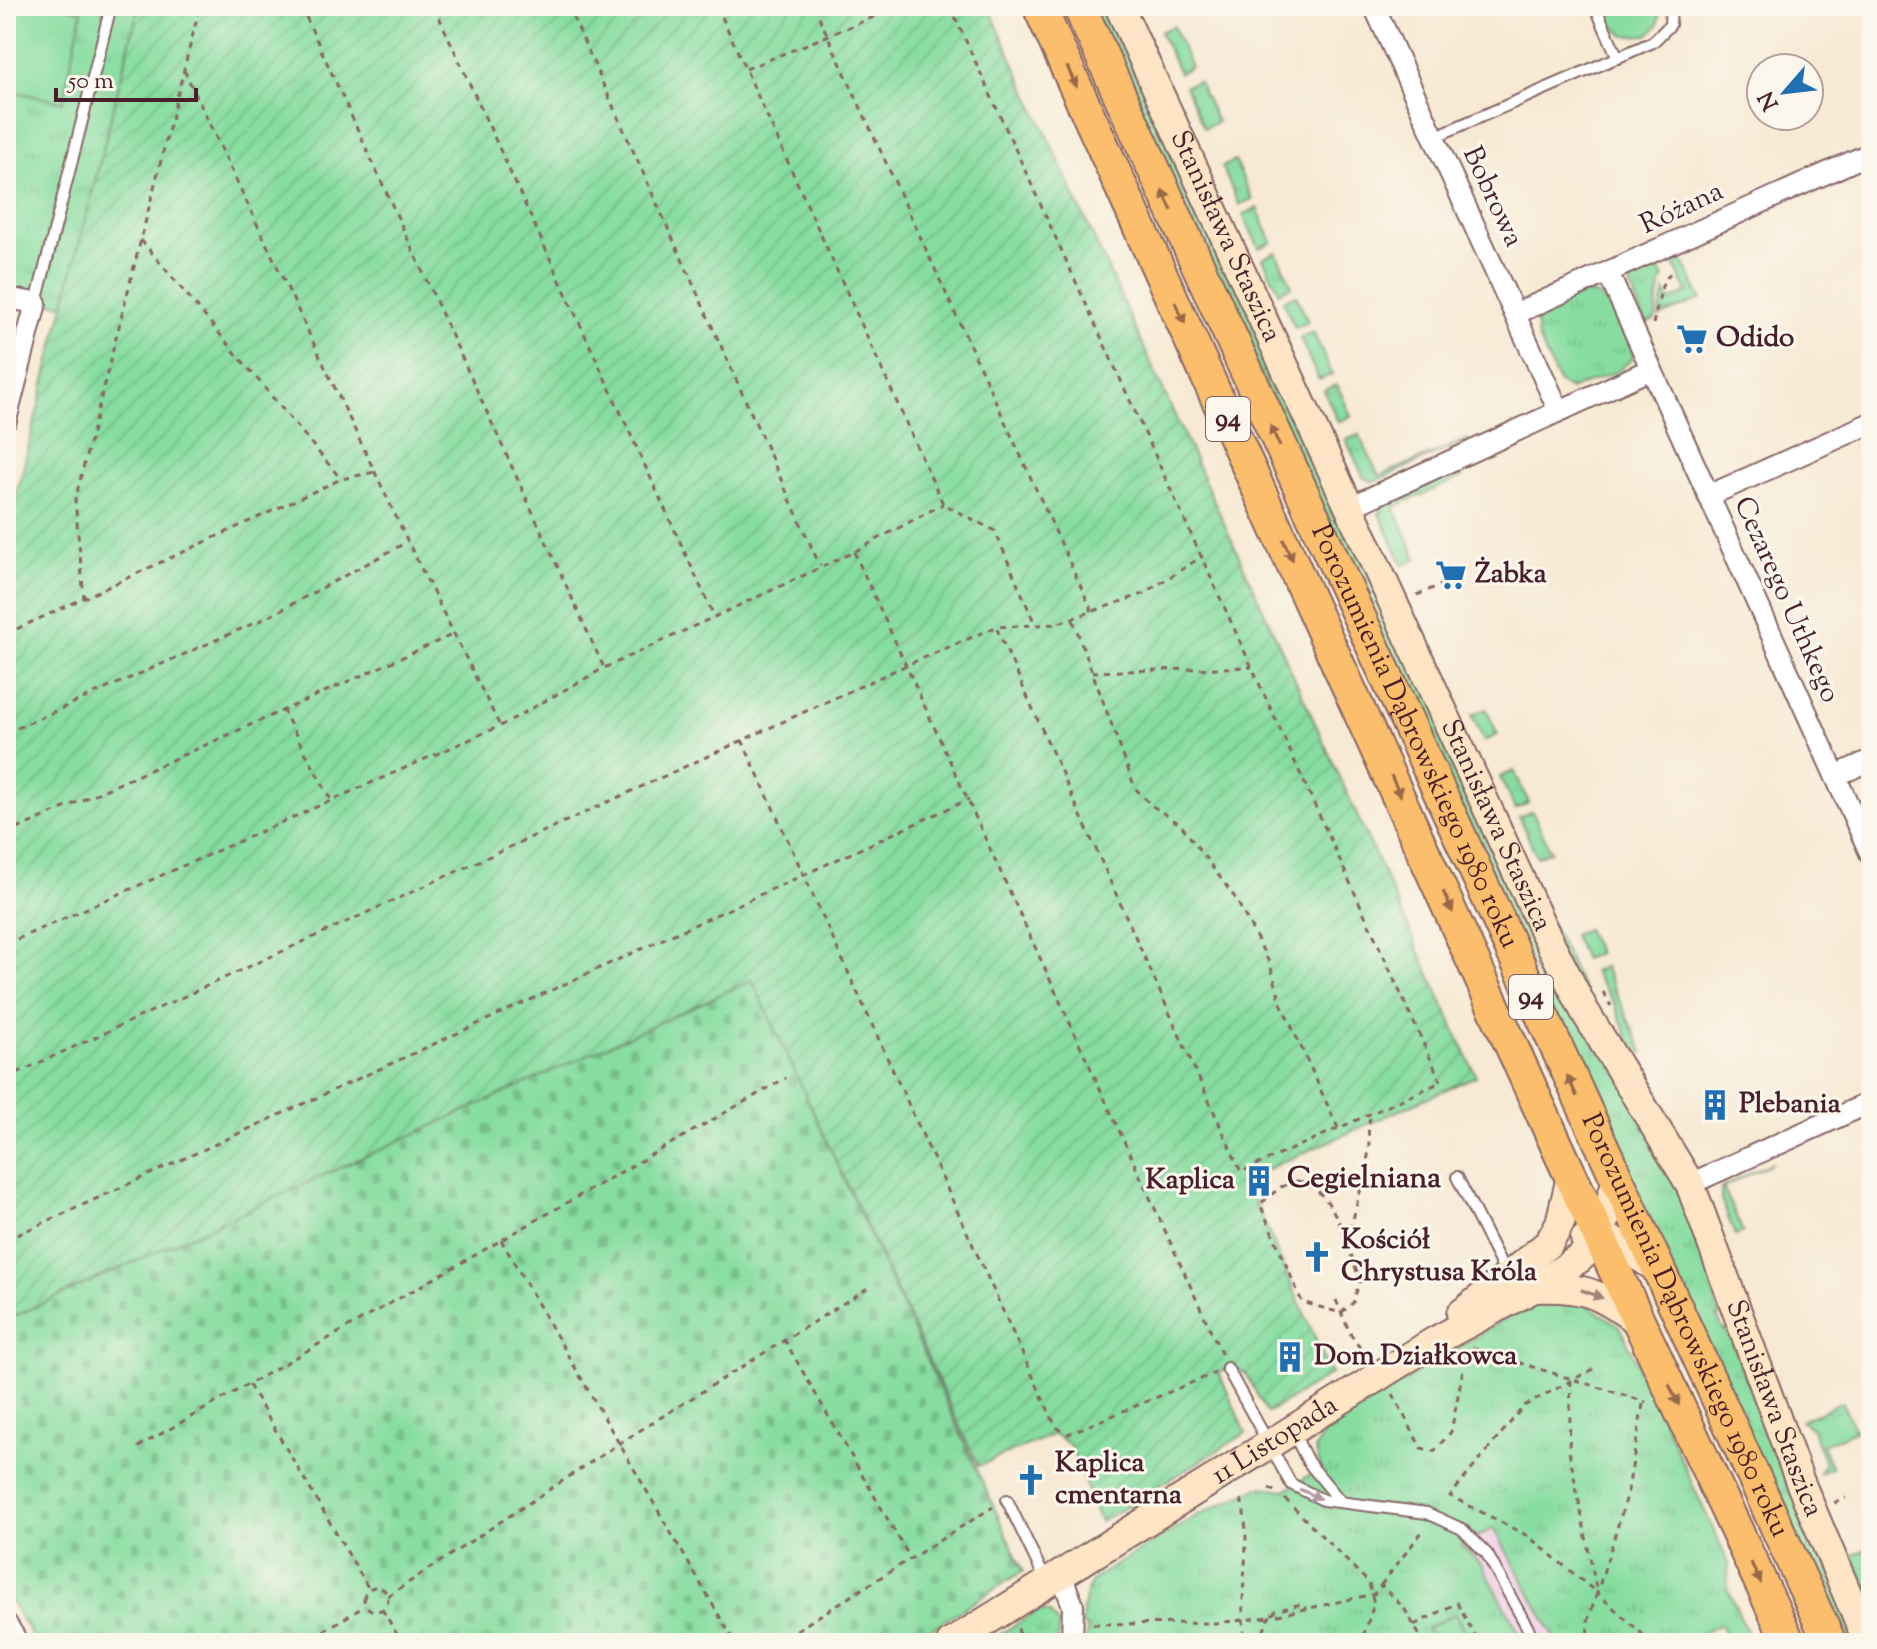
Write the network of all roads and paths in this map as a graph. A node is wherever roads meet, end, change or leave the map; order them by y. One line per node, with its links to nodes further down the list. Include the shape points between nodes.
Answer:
1 (111, 6): 26 (lane)
2 (200, 6): 19 (path)
3 (301, 6): 54 (path)
4 (434, 6): 46 (path)
5 (568, 6): 41 (path)
6 (717, 6): 18 (path)
7 (814, 6): 16 (path)
8 (900, 6): 16 (path)
9 (950, 6): 40 (path)
10 (1039, 6): 74 (main road, Porozumienia Dąbrowskiego 1980 roku / 94, one-way to 74)
11 (1079, 6): 75 (main road, Porozumienia Dąbrowskiego 1980 roku / 94, one-way to 11)
12 (1119, 6): 37 (street, Stanisława Staszica)
13 (1374, 6): 20 (street, Bobrowa)
14 (1595, 6): 17 (lane)
15 (1671, 6): 17 (lane, via 1664,34)
16 (827, 33): 18 (path); 45 (path)
17 (1618, 58): 20 (lane)
18 (746, 69): 36 (path)
19 (184, 70): 22 (path); 33 (path)
20 (1434, 137): 27 (street, Bobrowa)
21 (1871, 153): 23 (street, Różana)
22 (141, 240): 34 (path); 44 (path, via 75,500)
23 (1608, 273): 27 (street, Różana); 28 (street, Cezarego Uthkego)
24 (1670, 273): 28 (path, via 1662,286 1656,323)
25 (6, 298): 26 (street)
26 (36, 303): 31 (street)
27 (1515, 314): 30 (street, Bobrowa)
28 (1635, 333): 29 (street, Cezarego Uthkego)
29 (1651, 369): 30 (street); 35 (street, Cezarego Uthkego)
30 (1559, 411): 37 (street)
31 (6, 420)
32 (1871, 423): 35 (street)
33 (376, 472): 34 (path); 38 (path)
34 (341, 479): 44 (path)
35 (1708, 496): 61 (street, Cezarego Uthkego)
36 (943, 504): 39 (path); 48 (path, via 995,531)
37 (1348, 508): 76 (street, Stanisława Staszica, via 1562,968)
38 (408, 542): 51 (path); 58 (path, via 268,617)
39 (854, 552): 41 (path); 52 (path)
40 (1203, 556): 45 (path, via 1143,594); 53 (path)
41 (820, 566): 46 (path)
42 (1445, 583): 43 (path)
43 (1413, 597)
44 (84, 599): 50 (path)
45 (1092, 611): 47 (path)
46 (714, 616): 54 (path)
47 (1073, 620): 48 (path); 55 (path)
48 (1034, 622): 49 (path)
49 (996, 627): 52 (path); 72 (path, via 1241,1172)
50 (6, 634)
51 (452, 635): 56 (path); 57 (path)
52 (907, 665): 59 (path); 62 (path)
53 (1253, 666): 55 (path); 71 (path, via 1441,1082)
54 (604, 668): 57 (path)
55 (1092, 672): 72 (path, via 1135,788 1181,825 1253,930)
56 (282, 708): 63 (path); 64 (path)
57 (500, 726): 63 (path)
58 (6, 733)
59 (742, 740): 66 (path); 68 (path)
60 (1871, 760): 61 (street)
61 (1835, 776): 65 (street, Cezarego Uthkego)
62 (969, 799): 66 (path); 92 (path)
63 (331, 800): 67 (path)
64 (6, 834)
65 (1871, 855)
66 (804, 876): 79 (path); 92 (path, via 1056,1427 1068,1434)
67 (6, 944)
68 (6, 1078)
69 (786, 1078): 80 (path)
70 (1871, 1102): 76 (street)
71 (1373, 1113): 72 (path); 77 (path, via 1366,1126 1367,1159 1349,1236)
72 (1338, 1128)
73 (1457, 1177): 83 (lane)
74 (1571, 1177): 78 (main road, Porozumienia Dąbrowskiego 1980 roku / 94); 81 (street, via 1560,1223)
75 (1616, 1182): 78 (street); 82 (main road, Porozumienia Dąbrowskiego 1980 roku / 94)
76 (1690, 1184): 123 (street, Stanisława Staszica, via 1811,1509)
77 (1344, 1238): 87 (path, via 1360,1280 1353,1303); 87 (path, via 1326,1200 1307,1182 1281,1187 1260,1204 1302,1302)
78 (1600, 1238): 81 (street); 82 (street); 85 (street, 11 Listopada); 88 (main road, Porozumienia Dąbrowskiego 1980 roku / 94)
79 (6, 1240)
80 (501, 1240): 95 (path); 98 (path)
81 (1549, 1243): 83 (street, 11 Listopada)
82 (1658, 1269): 142 (main road, Porozumienia Dąbrowskiego 1980 roku / 94)
83 (1507, 1276): 90 (street, 11 Listopada)
84 (871, 1286): 89 (path)
85 (1534, 1288): 88 (street, one-way to 88, via 1596,1293); 90 (street, 11 Listopada)
86 (1336, 1300): 87 (path)
87 (1341, 1313): 91 (path)
88 (1642, 1324): 141 (main road, Porozumienia Dąbrowskiego 1980 roku / 94, one-way to 141)
89 (784, 1338): 98 (path); 108 (path)
90 (1435, 1341): 97 (street, 11 Listopada)
91 (1365, 1355)
92 (1227, 1368): 100 (lane)
93 (1593, 1369): 94 (path)
94 (1571, 1380): 96 (path, via 1467,1346 1451,1432 1434,1451 1421,1448); 112 (path, via 1569,1451); 112 (path, via 1644,1403 1627,1496); 112 (path, via 1524,1406 1450,1496 1528,1536)
95 (249, 1384): 99 (path); 111 (path)
96 (1393, 1394)
97 (1293, 1432): 100 (street, 11 Listopada); 106 (lane, via 1308,1462)
98 (620, 1443): 114 (path); 128 (path)
99 (138, 1447)
100 (1269, 1448): 106 (lane, one-way to 106, via 1291,1484 1307,1495); 109 (street, 11 Listopada)
101 (1269, 1488): 113 (path, via 1310,1520 1361,1572)
102 (1846, 1498): 105 (path)
103 (1241, 1499): 119 (path, via 1248,1524)
104 (1007, 1500): 108 (path); 109 (lane)
105 (1838, 1501)
106 (1341, 1502): 107 (lane)
107 (1434, 1516): 110 (path); 138 (lane, via 1462,1529 1487,1554)
108 (910, 1558): 129 (path)
109 (1054, 1578): 124 (street, via 1073,1606); 130 (street, 11 Listopada)
110 (1381, 1585): 113 (path); 122 (path)
111 (369, 1589): 114 (path, via 380,1588); 115 (path)
112 (1597, 1593): 139 (path, via 1587,1624); 140 (path)
113 (1374, 1594): 118 (path, via 1307,1610 1301,1604); 135 (path)
114 (388, 1596): 116 (path)
115 (365, 1605): 116 (path); 126 (path)
116 (382, 1609): 127 (path)
117 (6, 1614): 125 (lane)
118 (1269, 1617): 119 (path); 134 (path)
119 (1243, 1620): 121 (path); 133 (path)
120 (1016, 1621): 131 (path)
121 (1085, 1624)
122 (1414, 1625): 136 (path); 137 (path, via 1457,1603)
123 (1866, 1629)
124 (1067, 1638): 132 (path)
125 (24, 1643)
126 (303, 1643)
127 (402, 1643)
128 (735, 1643)
129 (776, 1643)
130 (951, 1643)
131 (1021, 1643)
132 (1031, 1643)
133 (1246, 1643)
134 (1259, 1643)
135 (1361, 1643)
136 (1424, 1643)
137 (1479, 1643)
138 (1536, 1643)
139 (1589, 1643)
140 (1652, 1643)
141 (1789, 1643)
142 (1830, 1643)

